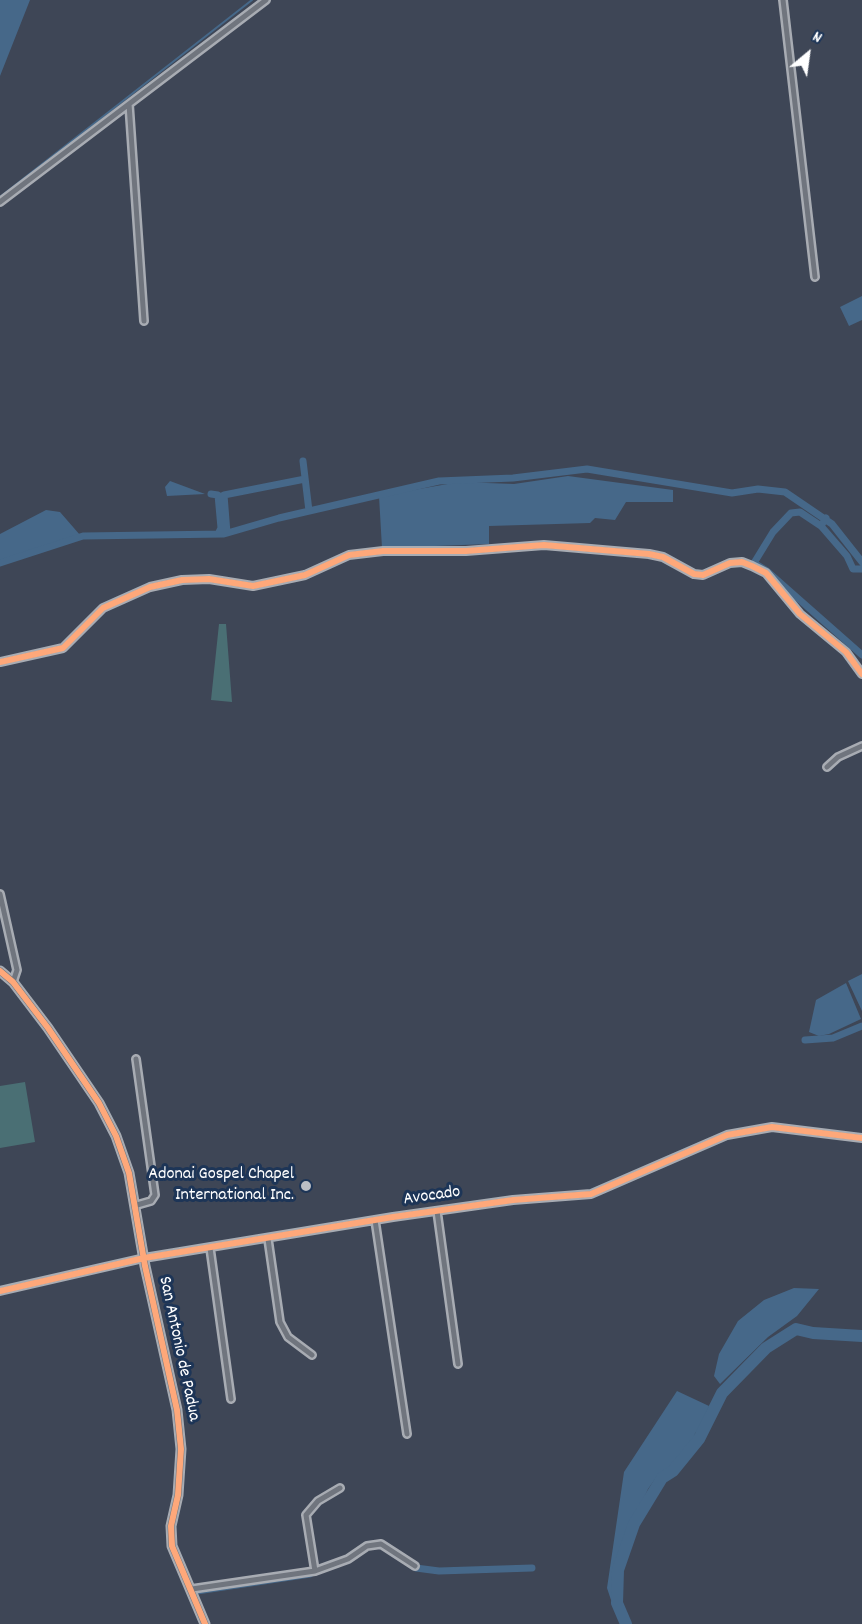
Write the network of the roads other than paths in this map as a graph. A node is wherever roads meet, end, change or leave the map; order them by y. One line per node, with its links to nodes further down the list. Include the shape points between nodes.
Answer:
1 (266, 0): 3 (street)
2 (783, 0): 5 (street)
3 (129, 104): 4 (street); 6 (street)
4 (0, 202)
5 (815, 277)
6 (144, 321)
7 (0, 662): 8 (street, via 63,648 104,608 150,587 182,580 209,579 253,586 305,575 349,555 544,545 649,554 703,575 730,563 752,566 766,573 800,614 846,652)
8 (862, 674)
9 (862, 746): 10 (street)
10 (827, 767)
11 (0, 894): 13 (street, via 17,970)
12 (0, 971): 13 (street, San Antonio de Padua)
13 (13, 982): 16 (street, San Antonio de Padua, via 99,1103 116,1136)
14 (136, 1059): 16 (street, via 155,1195 153,1200)
15 (862, 1138): 17 (street, Avocado, via 772,1127 727,1135 591,1194)
16 (136, 1205): 21 (street, San Antonio de Padua)
17 (437, 1211): 18 (street, Avocado); 24 (street)
18 (375, 1220): 19 (street, Avocado); 26 (street)
19 (268, 1239): 20 (street, Avocado); 23 (street, via 280,1322 288,1336)
20 (210, 1248): 21 (street, Avocado); 25 (street)
21 (144, 1258): 22 (street, Avocado); 30 (street, San Antonio de Padua, via 169,1366 180,1439 172,1546)
22 (0, 1291)
23 (312, 1355)
24 (458, 1365)
25 (231, 1399)
26 (406, 1434)
27 (340, 1488): 29 (street, via 318,1501 306,1515)
28 (415, 1566): 29 (street, via 381,1544 368,1546 348,1559)
29 (315, 1571): 30 (street)
30 (192, 1589): 31 (street, San Antonio de Padua)
31 (206, 1624)

